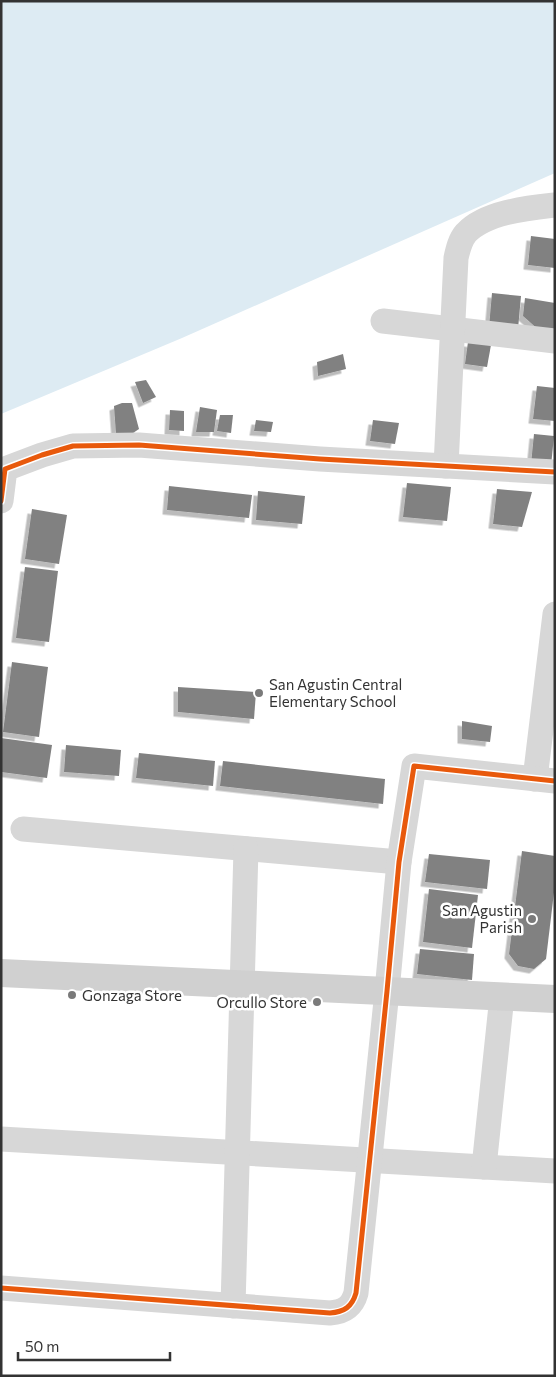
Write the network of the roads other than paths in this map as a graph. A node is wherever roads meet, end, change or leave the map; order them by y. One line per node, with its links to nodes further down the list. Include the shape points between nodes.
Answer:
1 (555, 205): 3 (street, via 488,219 465,234 456,258)
2 (383, 321): 3 (street)
3 (452, 329): 4 (street); 5 (street)
4 (555, 341)
5 (446, 466): 6 (street); 7 (street, via 139,445 73,446 5,470)
6 (555, 472)
7 (1, 501)
8 (554, 629): 9 (street)
9 (545, 780): 12 (street, via 414,766)
10 (23, 829): 11 (street)
11 (246, 849): 12 (street); 14 (street)
12 (399, 862): 15 (street)
13 (1, 973): 14 (street)
14 (242, 984): 15 (street); 19 (street)
15 (388, 991): 16 (street); 20 (street)
16 (502, 996): 17 (street); 21 (street)
17 (555, 999)
18 (1, 1139): 19 (street)
19 (238, 1152): 20 (street); 24 (street)
20 (370, 1160): 21 (street); 24 (street, via 356,1293 348,1308 341,1313 330,1313)
21 (484, 1166): 22 (street)
22 (555, 1171)
23 (1, 1288): 24 (street)
24 (233, 1306)

